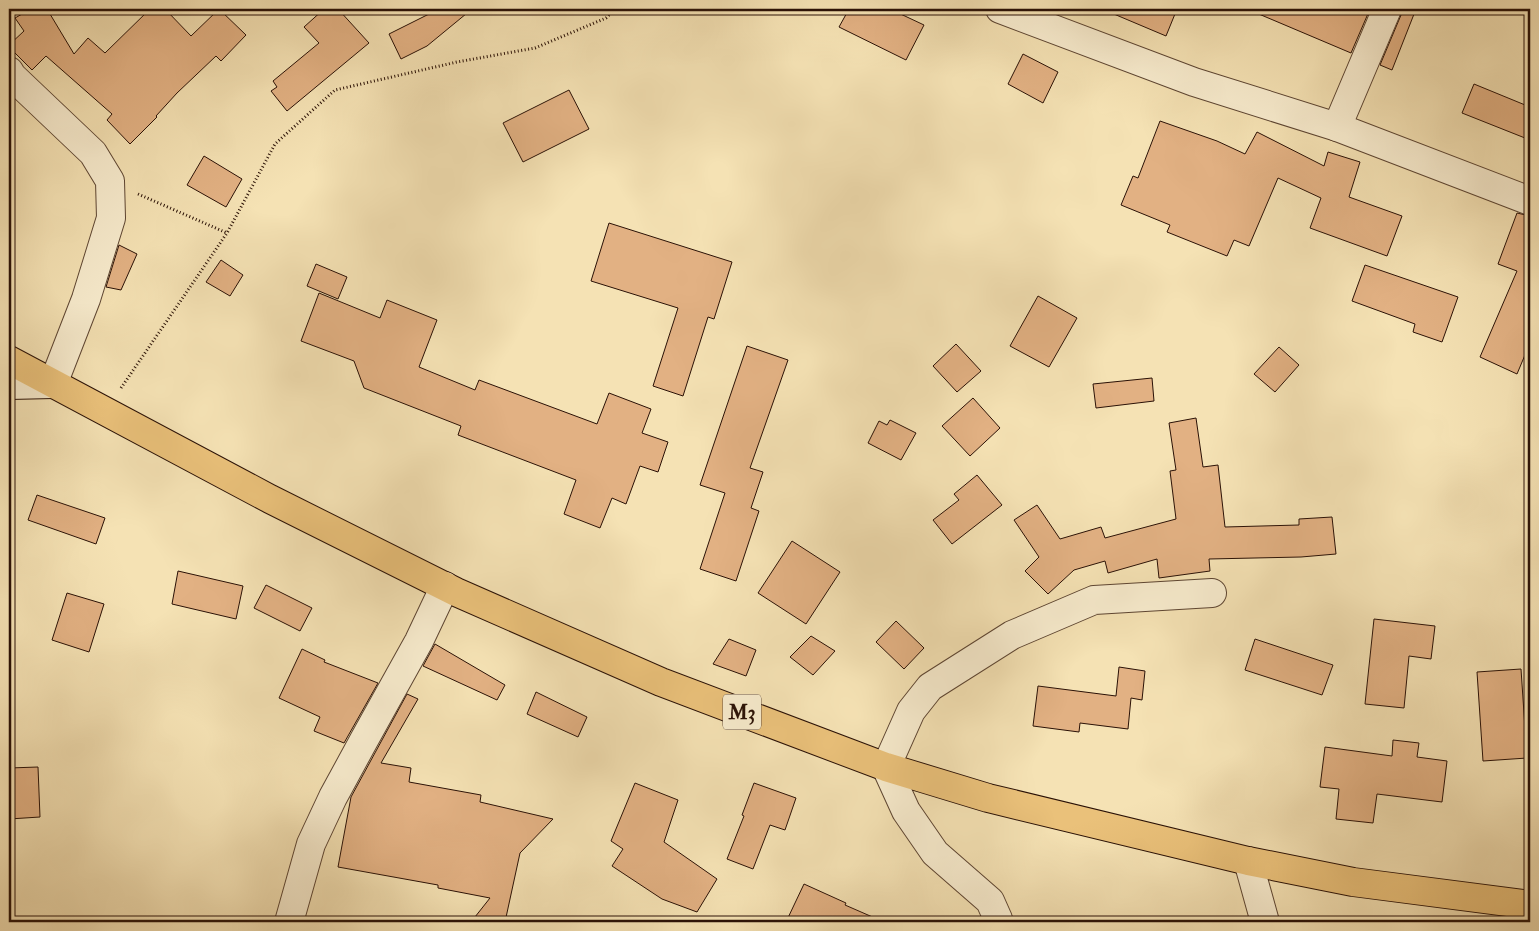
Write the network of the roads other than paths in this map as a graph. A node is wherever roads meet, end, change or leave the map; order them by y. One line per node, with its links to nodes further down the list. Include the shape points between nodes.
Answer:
1 (1000, 9): 4 (street, via 1194,82)
2 (1387, 9): 4 (street)
3 (9, 71): 7 (street, via 93,153 110,181 111,218 86,298)
4 (1337, 127): 5 (street)
5 (1530, 200)
6 (9, 360): 7 (highway, M3)
7 (53, 384): 8 (street); 9 (highway, M3)
8 (9, 385)
9 (445, 586): 11 (highway, M3, via 661,682); 14 (street, via 419,641 333,798 312,844)
10 (1212, 594): 11 (street, via 1094,600 1012,636 930,687 911,711)
11 (886, 768): 12 (highway, M3, via 988,798); 15 (street, via 906,811 936,853 990,901)
12 (1248, 861): 13 (highway, M3, via 1354,882); 16 (street)
13 (1530, 905)
14 (288, 922)
15 (997, 922)
16 (1265, 922)

